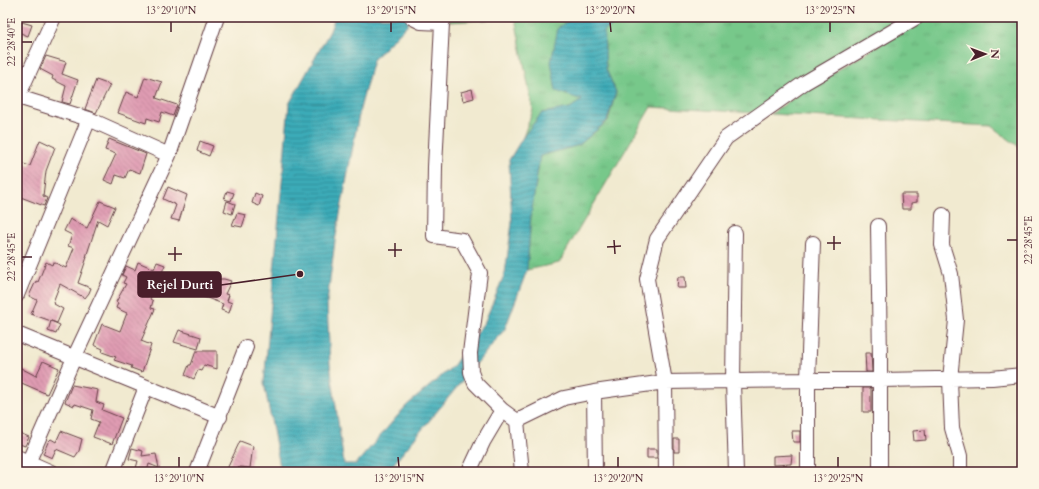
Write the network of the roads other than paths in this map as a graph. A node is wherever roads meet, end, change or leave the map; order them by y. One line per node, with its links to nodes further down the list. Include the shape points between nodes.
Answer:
1 (54, 17): 6 (street)
2 (217, 17): 8 (street)
3 (411, 17): 5 (street, via 421,22)
4 (917, 17): 21 (street, via 804,83 726,138 656,239 647,279)
5 (444, 20): 25 (street, via 435,167 434,236 462,240 480,273 470,353 471,372 475,384)
6 (18, 98): 7 (street)
7 (89, 119): 8 (street); 13 (street)
8 (169, 156): 16 (street)
9 (943, 215): 18 (street, via 942,245 951,274 956,320)
10 (878, 226): 20 (street)
11 (736, 234): 22 (street)
12 (813, 243): 19 (street)
13 (17, 295)
14 (17, 334): 16 (street)
15 (246, 347): 26 (street)
16 (74, 358): 23 (street); 28 (street)
17 (1022, 375): 18 (street)
18 (950, 379): 20 (street); 39 (street, via 952,428 960,456)
19 (808, 380): 20 (street); 22 (street); 37 (street)
20 (880, 380): 38 (street)
21 (665, 382): 22 (street); 24 (street); 35 (street)
22 (733, 382): 36 (street)
23 (146, 387): 26 (street); 31 (street)
24 (594, 392): 27 (street, via 564,398); 34 (street)
25 (502, 410): 27 (street); 29 (street)
26 (220, 417): 32 (street)
27 (517, 421): 33 (street)
28 (23, 464): 30 (street)
29 (467, 470)
30 (51, 472)
31 (112, 472)
32 (198, 472)
33 (522, 472)
34 (595, 472)
35 (666, 472)
36 (736, 472)
37 (808, 472)
38 (880, 472)
39 (960, 472)

